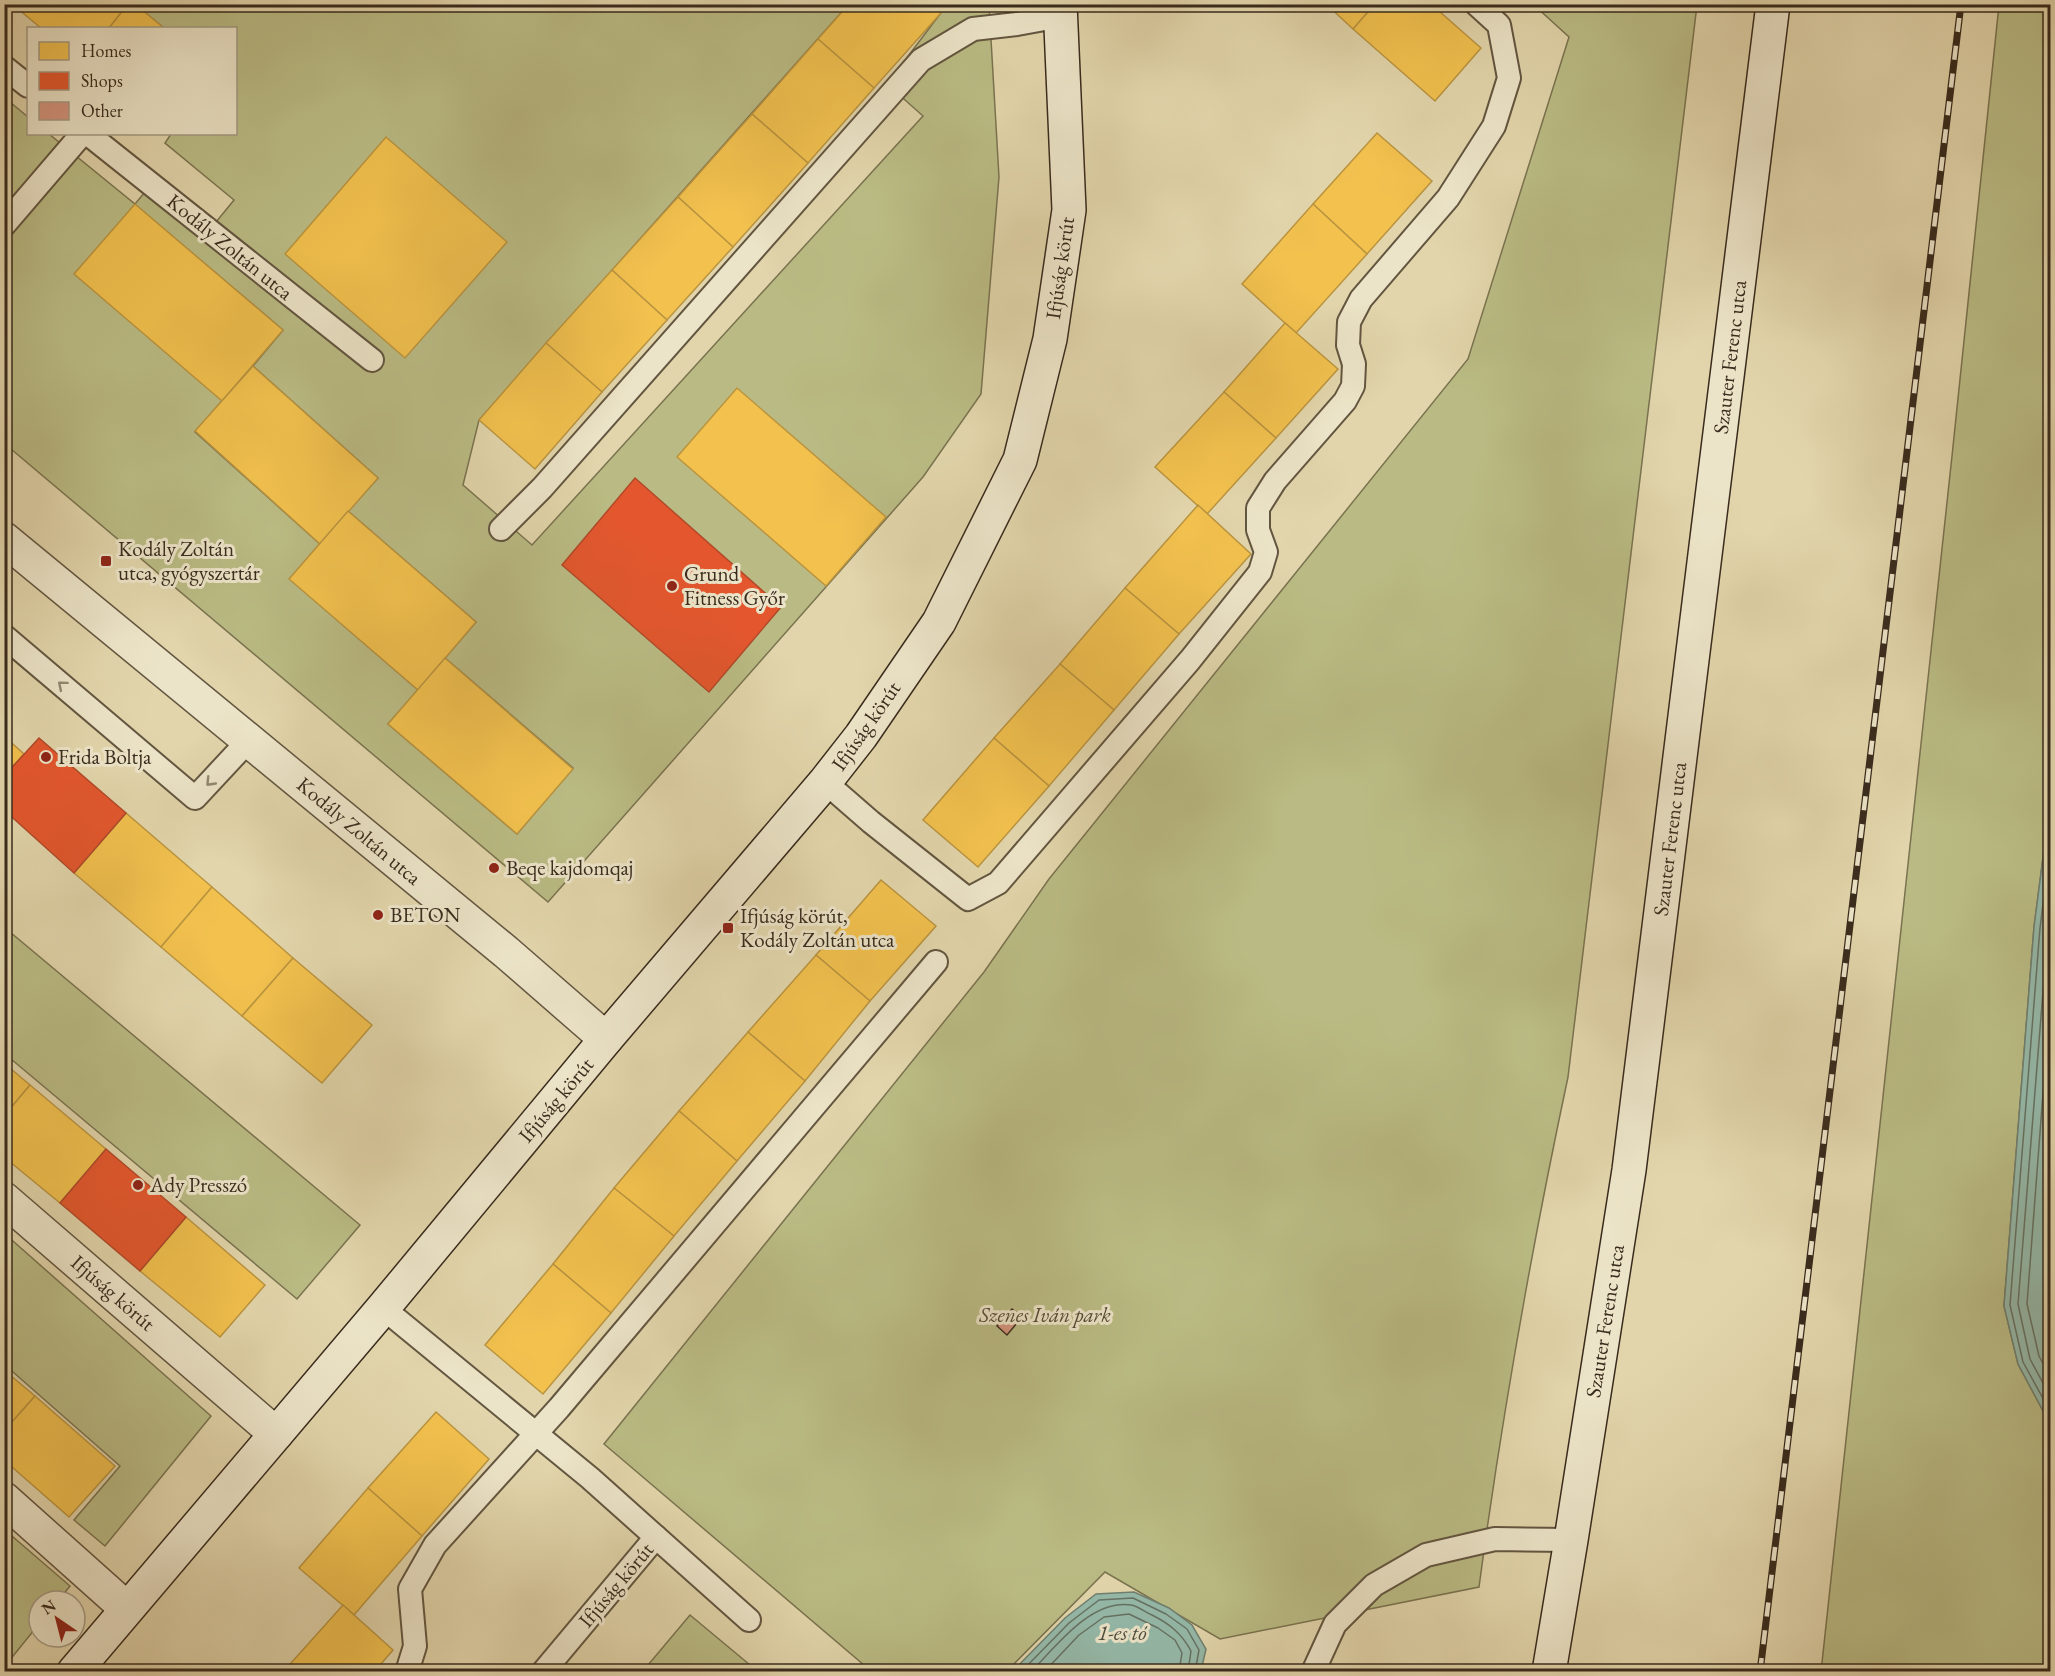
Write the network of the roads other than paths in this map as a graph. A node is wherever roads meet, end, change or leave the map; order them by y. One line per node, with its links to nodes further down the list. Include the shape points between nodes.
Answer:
1 (1476, 4): 14 (lane, via 1499,25 1509,78 1494,126 1448,198 1361,300 1349,322 1353,386 1345,401 1275,481 1258,508 1258,530 1266,552 1260,572 1190,660 998,883 968,898)
2 (1773, 4): 23 (street, Szauter Ferenc utca, via 1629,1170)
3 (1060, 10): 10 (lane, Ifjúság körút, via 1017,24 973,29 921,60 550,479); 14 (street, Ifjúság körút, via 1069,210 1050,339 1020,460 939,622)
4 (4, 67): 5 (lane)
5 (27, 85)
6 (81, 135): 8 (lane)
7 (89, 135): 9 (lane, Kodály Zoltán utca)
8 (4, 225)
9 (372, 360)
10 (501, 529)
11 (4, 540): 13 (street, Kodály Zoltán utca)
12 (4, 636): 13 (lane, one-way to 12, via 195,798)
13 (249, 740): 16 (street, Kodály Zoltán utca)
14 (825, 782): 16 (street, Ifjúság körút)
15 (936, 962): 19 (lane)
16 (606, 1039): 18 (street, Ifjúság körút)
17 (4, 1199): 20 (street, Ifjúság körút)
18 (383, 1308): 19 (lane, Ifjúság körút); 20 (street, Ifjúság körút)
19 (536, 1433): 22 (lane, Ifjúság körút); 27 (lane, via 435,1545 410,1589 415,1646)
20 (276, 1434): 24 (street, Ifjúság körút)
21 (4, 1499): 24 (street)
22 (656, 1537): 25 (lane); 28 (lane, Ifjúság körút)
23 (1571, 1540): 29 (lane, via 1495,1539 1426,1555 1374,1585 1335,1624); 30 (street, Szauter Ferenc utca)
24 (126, 1608): 26 (street, Ifjúság körút)
25 (749, 1620)
26 (74, 1671)
27 (407, 1671)
28 (543, 1671)
29 (1313, 1671)
30 (1549, 1671)

